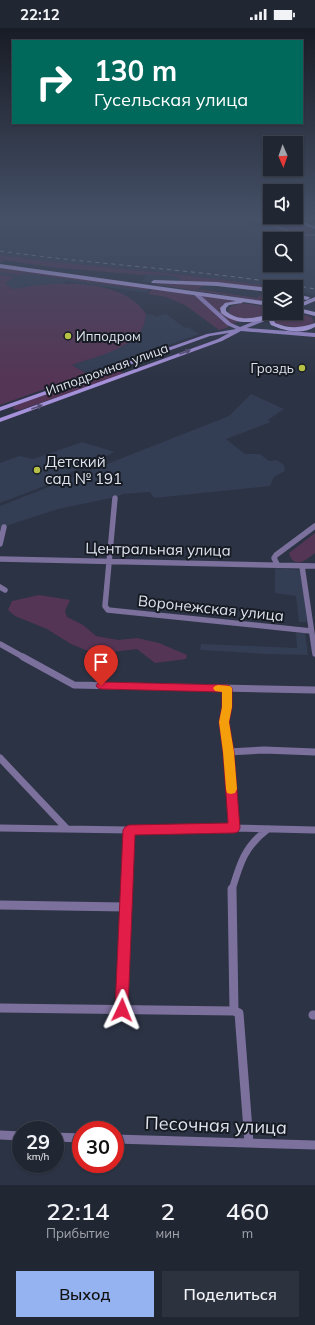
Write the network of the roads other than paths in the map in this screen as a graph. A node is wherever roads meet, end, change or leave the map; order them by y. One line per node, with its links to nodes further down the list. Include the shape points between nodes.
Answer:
1 (44, 272): 2 (main road)
2 (154, 285): 3 (main road, via 217,284); 4 (main road)
3 (263, 289)
4 (195, 293): 8 (main road); 17 (street, via 229,324)
5 (303, 297): 6 (main road)
6 (307, 298)
7 (315, 299): 10 (main road)
8 (251, 301): 9 (main road); 13 (main road, via 227,304 223,312 232,318 246,320)
9 (263, 303)
10 (303, 305)
11 (303, 310): 12 (main road)
12 (313, 314)
13 (263, 317)
14 (263, 320): 17 (street)
15 (271, 320): 16 (main road, via 273,324 283,328 302,330)
16 (315, 325)
17 (240, 329): 18 (street); 19 (street, Ипподромная улица, via 209,335); 20 (street, Ипподромная улица, one-way to 17, via 222,339)
18 (315, 335)
19 (0, 409)
20 (0, 420)
21 (115, 498): 26 (street)
22 (315, 526): 27 (street, via 276,555 274,558)
23 (4, 527): 24 (street)
24 (0, 544)
25 (0, 559): 26 (street, Центральная улица)
26 (110, 561): 27 (street, Центральная улица); 30 (street, Воронежская улица, via 105,606 108,610)
27 (277, 564): 28 (street, Центральная улица)
28 (302, 566): 29 (street, Центральная улица); 30 (street)
29 (315, 566)
30 (311, 631): 32 (street)
31 (1, 646): 33 (street, via 74,685)
32 (315, 654)
33 (227, 688): 34 (street); 35 (street, via 224,722)
34 (315, 690)
35 (228, 752): 36 (street); 39 (street)
36 (315, 752)
37 (0, 758): 41 (street)
38 (0, 828): 41 (street)
39 (234, 828): 40 (street); 42 (street)
40 (269, 828): 43 (street); 48 (street, via 248,848 231,892)
41 (67, 829): 42 (street)
42 (129, 830): 45 (street)
43 (315, 830)
44 (0, 904): 45 (street)
45 (125, 907): 47 (street)
46 (0, 1008): 47 (street)
47 (122, 1010): 48 (street)
48 (237, 1012): 52 (street)
49 (0, 1135): 50 (street)
50 (12, 1136)
51 (124, 1139): 52 (street, Песочная улица)
52 (249, 1143): 53 (street, Песочная улица)
53 (315, 1145)

